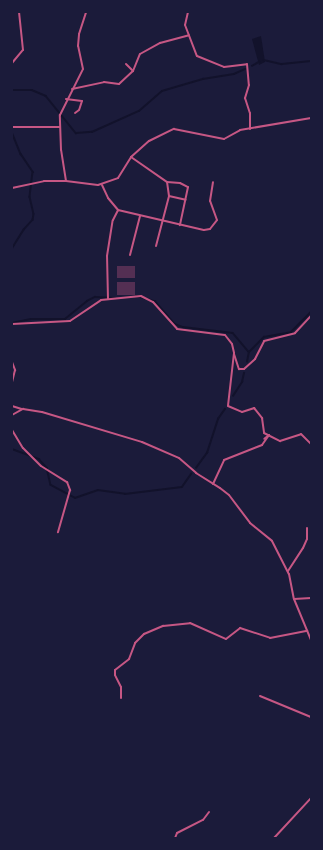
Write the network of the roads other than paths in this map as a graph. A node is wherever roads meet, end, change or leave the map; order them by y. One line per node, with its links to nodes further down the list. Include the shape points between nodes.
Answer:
1 (19, 12): 5 (street, via 22,50)
2 (86, 12): 8 (street, via 78,34 79,57 83,69)
3 (188, 12): 4 (street, via 184,25)
4 (189, 35): 7 (street, via 160,43 140,54); 14 (street, via 197,56 224,66 247,64 249,86 245,98 250,113)
5 (12, 63)
6 (126, 64): 7 (street)
7 (133, 71): 8 (street, via 119,84 104,82)
8 (72, 89): 9 (street)
9 (66, 100): 10 (street, via 82,101 80,110); 13 (street, via 60,115)
10 (75, 113)
11 (311, 118): 14 (street)
12 (12, 127): 13 (street)
13 (60, 127): 16 (street)
14 (250, 129): 15 (street, via 240,130 224,139 174,129 149,141)
15 (131, 157): 17 (street); 19 (street, via 118,178)
16 (66, 181): 19 (street); 20 (street, via 33,182)
17 (167, 182): 21 (street); 22 (street, via 180,183 188,187)
18 (213, 182): 26 (street, via 210,201 217,220 214,226 204,230)
19 (102, 184): 23 (street, via 108,198)
20 (12, 188)
21 (169, 196): 22 (street); 25 (street)
22 (186, 200): 26 (street)
23 (118, 210): 24 (street); 29 (street, via 113,220 106,256)
24 (140, 216): 25 (street); 28 (street)
25 (164, 220): 26 (street); 27 (street)
26 (180, 225)
27 (156, 246)
28 (130, 255)
29 (108, 300): 31 (street, via 101,300 70,321); 32 (street, via 141,296 153,302 177,329 225,334 232,344)
30 (311, 316): 32 (street, via 295,333 264,341 255,359 244,369 239,369)
31 (12, 324)
32 (234, 353): 39 (street, via 228,406 242,412 254,408 262,418 264,433)
33 (12, 362): 34 (street, via 15,370)
34 (12, 382)
35 (12, 406): 36 (street)
36 (23, 409): 37 (street); 42 (street, via 63,417 142,442 179,458)
37 (12, 415)
38 (12, 430): 44 (street, via 23,448 41,466 67,482 70,490)
39 (269, 435): 40 (street); 41 (street, via 280,441 300,434); 42 (street, via 262,445 224,460)
40 (264, 439)
41 (311, 444)
42 (213, 484): 45 (street, via 229,495 250,523 272,541)
43 (307, 528): 45 (street, via 307,539)
44 (58, 532)
45 (288, 571): 47 (street)
46 (311, 598): 47 (street)
47 (294, 599): 48 (street)
48 (308, 631): 49 (street); 51 (street, via 270,638 240,628 226,639 190,624 163,626 144,634 135,643 130,658 115,670 121,687)
49 (311, 640)
50 (260, 696): 52 (street)
51 (121, 698)
52 (311, 718)
53 (311, 798): 56 (street)
54 (209, 812): 55 (street, via 203,820 185,828)
55 (175, 838)
56 (274, 838)

